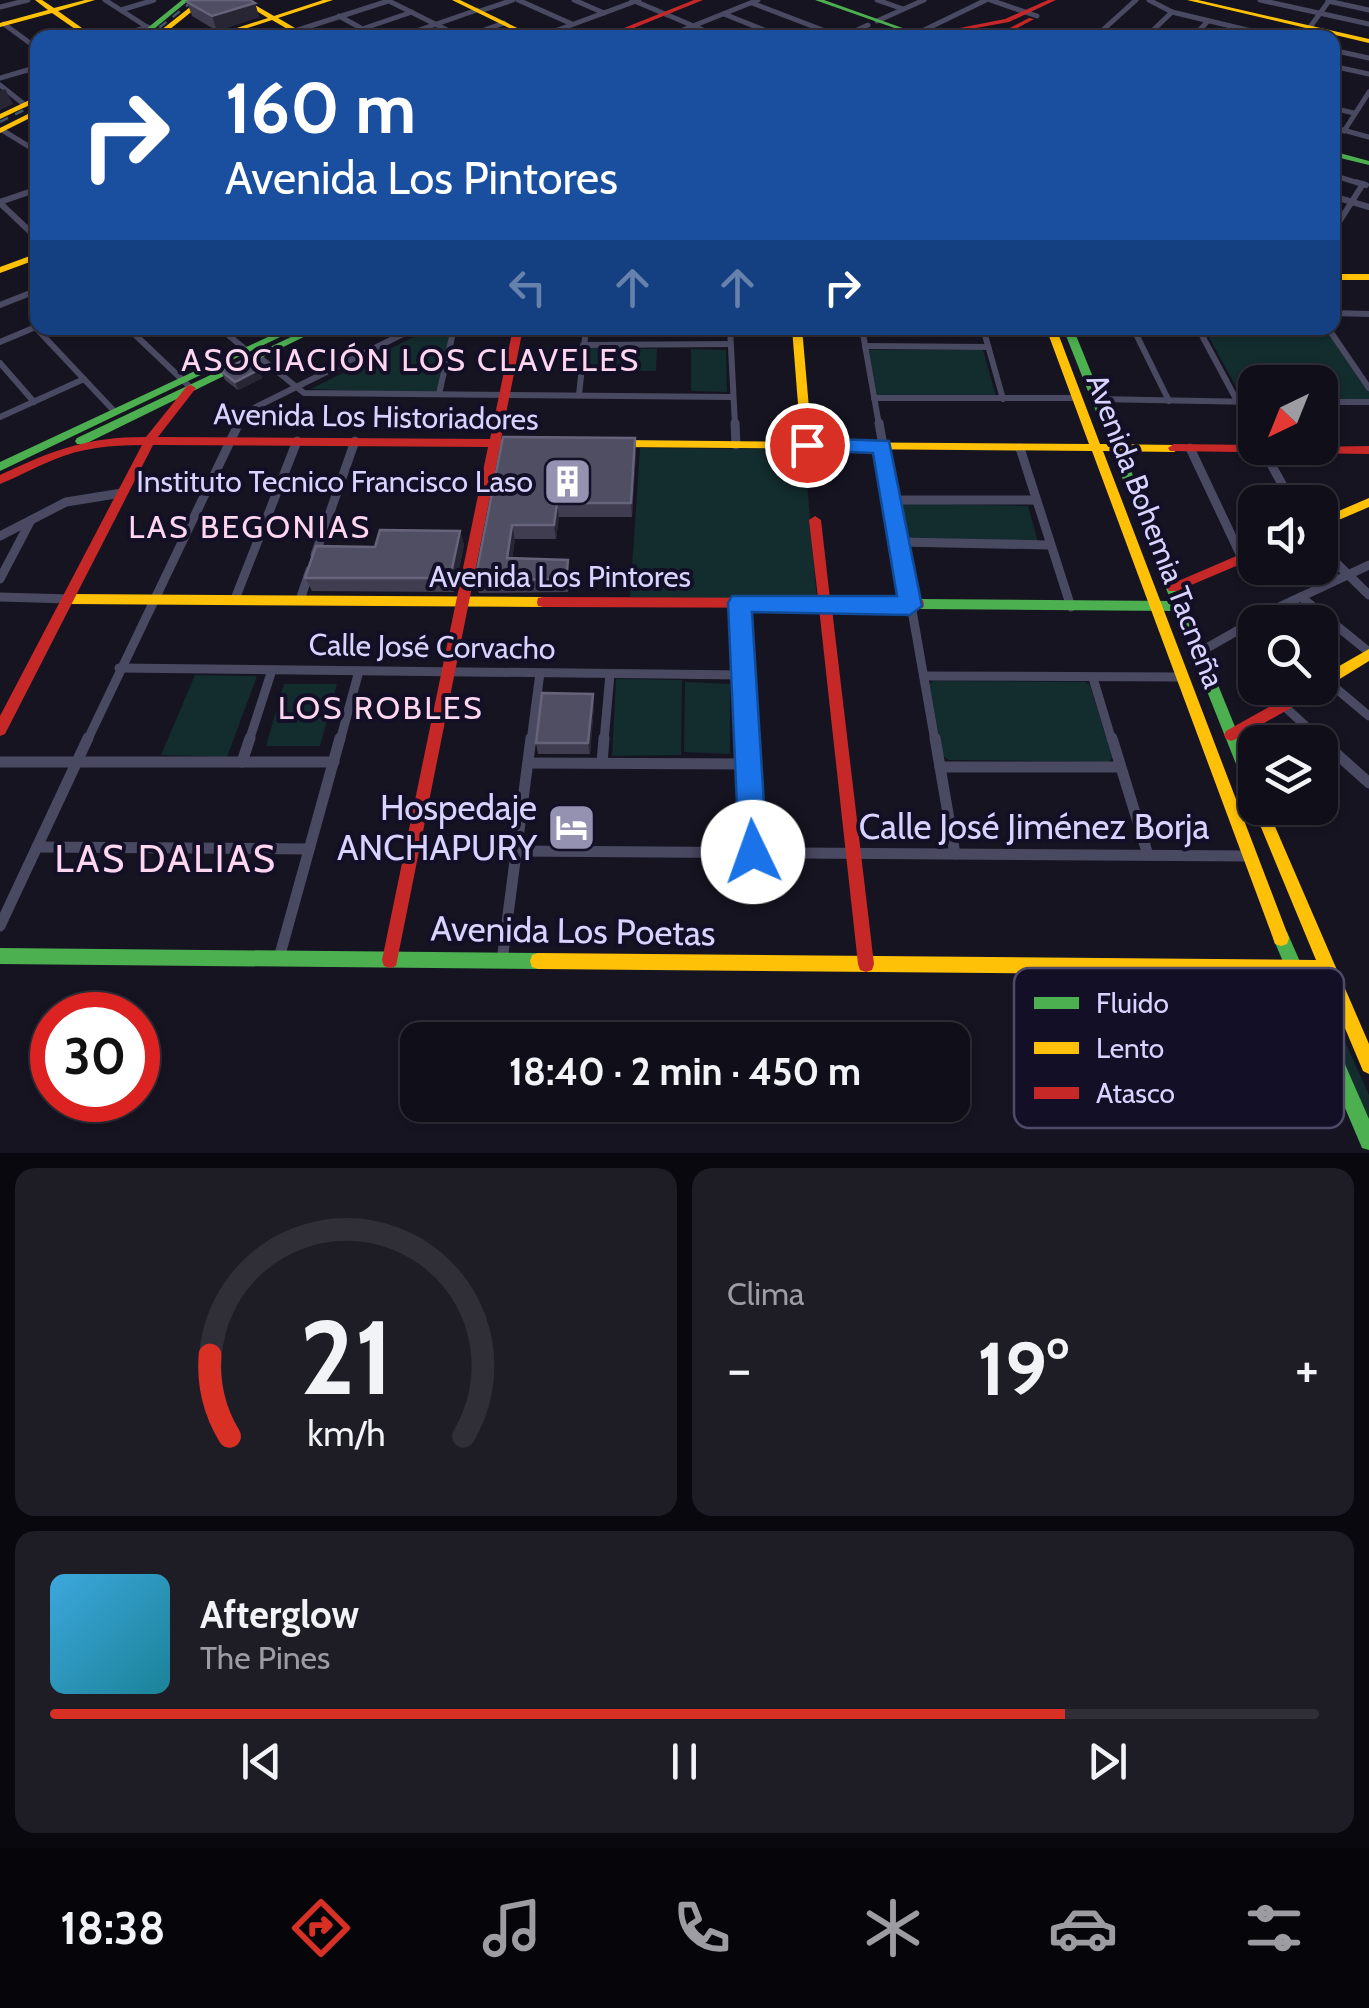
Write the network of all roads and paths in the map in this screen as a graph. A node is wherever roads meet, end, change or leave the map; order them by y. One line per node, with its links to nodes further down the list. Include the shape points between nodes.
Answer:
1 (28, 0): 30 (street)
2 (38, 0): 32 (street)
3 (92, 0): 32 (street)
4 (106, 0): 33 (street)
5 (154, 0): 33 (street)
6 (186, 0): 56 (street)
7 (202, 0): 57 (street)
8 (242, 0): 44 (street)
9 (330, 0): 44 (street)
10 (387, 0): 36 (street); 43 (street)
11 (456, 0): 35 (street)
12 (516, 0): 35 (street); 49 (street)
13 (574, 0): 38 (street)
14 (635, 0): 38 (street); 40 (street)
15 (700, 0): 40 (street)
16 (801, 0): 47 (street)
17 (818, 0): 47 (street)
18 (876, 0): 31 (street)
19 (924, 0): 31 (street)
20 (988, 0): 42 (street); 73 (street)
21 (1053, 0): 42 (street)
22 (1067, 0): 42 (street)
23 (1136, 0): 76 (street)
24 (1149, 0): 29 (street)
25 (1190, 0): 80 (street)
26 (1260, 0): 39 (street)
27 (1327, 0): 34 (street); 39 (street)
28 (755, 1): 41 (street); 70 (street)
29 (1163, 2): 37 (street)
30 (0, 8)
31 (902, 9): 47 (street)
32 (53, 10): 51 (street); 54 (street)
33 (121, 10): 55 (street)
34 (1369, 10)
35 (478, 11): 46 (street); 48 (street)
36 (412, 12): 48 (street); 53 (street)
37 (1172, 12): 45 (street); 77 (street)
38 (604, 13): 49 (street)
39 (1319, 13): 50 (street); 81 (street)
40 (664, 14): 52 (street); 66 (street)
41 (724, 14): 52 (street); 69 (street)
42 (1032, 14): 74 (street); 75 (street)
43 (339, 16): 53 (street); 59 (street)
44 (273, 18): 58 (street); 59 (street)
45 (1208, 21): 78 (street); 79 (street)
46 (504, 22): 63 (street); 64 (street)
47 (872, 23): 71 (street); 72 (street)
48 (436, 24): 61 (street); 62 (street)
49 (572, 24): 65 (street)
50 (1369, 24)
51 (2, 25): 84 (street)
52 (693, 26): 67 (street); 68 (street)
53 (362, 28): 60 (street)
54 (82, 30)
55 (146, 30)
56 (150, 30)
57 (151, 30)
58 (235, 30)
59 (296, 30)
60 (365, 30)
61 (419, 30)
62 (448, 30)
63 (482, 30)
64 (520, 30)
65 (557, 30)
66 (623, 30)
67 (683, 30)
68 (703, 30)
69 (764, 30)
70 (823, 30)
71 (856, 30)
72 (895, 30)
73 (927, 30)
74 (950, 30)
75 (1006, 30)
76 (1103, 30)
77 (1153, 30)
78 (1199, 30)
79 (1247, 30)
80 (1299, 30)
81 (1307, 30)
82 (1340, 37): 83 (street)
83 (1369, 41)
84 (30, 43)
85 (1340, 52): 86 (street)
86 (1369, 58)
87 (1340, 68): 89 (street)
88 (30, 70): 90 (street)
89 (1369, 74)
90 (0, 82): 92 (street)
91 (1368, 95): 95 (street)
92 (30, 103)
93 (30, 107): 96 (street)
94 (1340, 110): 95 (street)
95 (1354, 113): 98 (street)
96 (1, 126): 100 (street)
97 (1340, 129): 98 (street)
98 (1344, 130): 99 (street)
99 (1369, 137)
100 (30, 146)
101 (1340, 155): 102 (street)
102 (1369, 163)
103 (1340, 177): 104 (street)
104 (1366, 185): 107 (street)
105 (30, 192): 108 (street)
106 (1340, 198): 107 (street)
107 (1352, 202): 109 (street); 110 (street)
108 (0, 203): 112 (street)
109 (1369, 206)
110 (1340, 221)
111 (30, 227): 112 (street)
112 (26, 228): 113 (street)
113 (30, 232)
114 (30, 259): 117 (street)
115 (1340, 269): 116 (street)
116 (1369, 269)
117 (0, 270)
118 (1340, 277): 119 (street)
119 (1369, 277)
120 (30, 293): 121 (street)
121 (0, 305)
122 (1340, 314): 123 (street)
123 (1369, 314)
124 (30, 330): 143 (street)
125 (43, 335): 150 (street)
126 (135, 335): 151 (street)
127 (229, 335): 148 (street)
128 (282, 335): 148 (street)
129 (299, 335): 148 (street)
130 (401, 335): 152 (street)
131 (452, 335): 154 (street)
132 (517, 335): 155 (street)
133 (585, 335): 145 (street)
134 (730, 335): 144 (street)
135 (798, 335): 177 (street)
136 (863, 335): 146 (street)
137 (985, 335): 147 (street)
138 (1054, 335): 159 (street, Avenida Bohemia Tacneña)
139 (1071, 335): 161 (street, Avenida Bohemia Tacneña)
140 (1136, 335): 162 (street)
141 (1202, 335): 164 (street)
142 (1333, 335): 153 (street)
143 (0, 342)
144 (730, 344): 145 (street); 157 (street)
145 (583, 345): 156 (street)
146 (865, 346): 147 (street); 158 (street)
147 (988, 347): 160 (street)
148 (252, 353): 151 (street); 152 (street)
149 (0, 363): 163 (street)
150 (84, 379): 163 (street); 167 (street)
151 (187, 384): 167 (street); 169 (street); 186 (street)
152 (294, 388): 154 (street); 170 (street, via 249,412)
153 (1369, 388)
154 (439, 394): 155 (street)
155 (504, 395): 156 (street); 173 (street)
156 (579, 396): 157 (street)
157 (733, 397): 176 (street)
158 (874, 398): 160 (street); 178 (street)
159 (1078, 398): 160 (street); 180 (street, Avenida Bohemia Tacneña)
160 (1004, 399)
161 (1097, 400): 162 (street); 181 (street, Avenida Bohemia Tacneña)
162 (1168, 401): 164 (street)
163 (34, 402): 168 (street)
164 (1238, 402)
165 (1338, 402): 166 (street)
166 (1369, 402)
167 (115, 412): 187 (street)
168 (0, 417)
169 (150, 440): 170 (street, Avenida Los Historiadores); 186 (street, Avenida Los Historiadores, via 87,445); 189 (street)
170 (228, 440): 171 (street, Avenida Los Historiadores); 209 (street)
171 (297, 441): 172 (street, Avenida Los Historiadores); 211 (street)
172 (355, 442): 173 (street, Avenida Los Historiadores); 212 (street)
173 (495, 443): 174 (street, Avenida Los Historiadores); 213 (street)
174 (532, 444)
175 (606, 444): 176 (street)
176 (736, 445): 177 (street)
177 (807, 445): 178 (street)
178 (882, 446): 179 (street); 190 (street)
179 (1020, 448): 180 (street); 191 (street)
180 (1096, 448): 181 (street); 216 (street, Avenida Bohemia Tacneña)
181 (1116, 448): 182 (street); 205 (street, Avenida Bohemia Tacneña)
182 (1190, 448): 183 (street); 197 (street)
183 (1238, 448)
184 (1338, 449): 185 (street)
185 (1369, 450)
186 (46, 458): 188 (street)
187 (0, 466)
188 (0, 480)
189 (122, 493): 194 (street, via 78,498); 210 (street)
190 (892, 500): 191 (street); 198 (street)
191 (1035, 500): 199 (street)
192 (1369, 502): 193 (street)
193 (1338, 516)
194 (32, 520): 196 (street); 204 (street)
195 (815, 520): 215 (street)
196 (0, 536)
197 (1238, 537)
198 (900, 542): 199 (street); 217 (street)
199 (1050, 544): 219 (street)
200 (1238, 560): 205 (street)
201 (1338, 565): 203 (street)
202 (1369, 565): 203 (street)
203 (1347, 574): 206 (street); 207 (street)
204 (0, 578)
205 (1172, 588): 218 (street, Avenida Bohemia Tacneña)
206 (1369, 595)
207 (1301, 597): 220 (street); 221 (street)
208 (0, 598): 210 (street, Avenida Los Pintores)
209 (153, 599): 210 (street, Avenida Los Pintores); 211 (street, Avenida Los Pintores); 222 (street)
210 (70, 600): 236 (street)
211 (235, 600): 212 (street, Avenida Los Pintores)
212 (300, 600): 213 (street, Avenida Los Pintores)
213 (464, 602): 214 (street, Avenida Los Pintores); 225 (street)
214 (740, 603): 215 (street, Avenida Los Pintores); 229 (street)
215 (824, 604): 217 (street, Avenida Los Pintores); 254 (street)
216 (1156, 604): 218 (street, Avenida Los Pintores); 219 (street, Avenida Los Pintores); 231 (street, Avenida Bohemia Tacneña)
217 (910, 606): 219 (street, Avenida Los Pintores); 230 (street)
218 (1180, 606): 220 (street, Avenida Bohemia Tacneña)
219 (1071, 608)
220 (1198, 653): 237 (street, Avenida Bohemia Tacneña)
221 (1369, 653): 227 (street)
222 (120, 668): 223 (street, Calle José Corvacho); 239 (street)
223 (272, 670): 224 (street, Calle José Corvacho); 241 (street)
224 (360, 671): 225 (street, Calle José Corvacho); 242 (street)
225 (449, 672): 226 (street, Calle José Corvacho); 261 (street)
226 (540, 673): 228 (street, Calle José Corvacho); 243 (street)
227 (1338, 673)
228 (610, 674): 229 (street, Calle José Corvacho); 244 (street)
229 (744, 675): 245 (street)
230 (924, 676): 232 (street); 246 (street)
231 (1183, 677): 232 (street); 257 (street, Avenida Bohemia Tacneña)
232 (1093, 678): 247 (street)
233 (1338, 696): 235 (street)
234 (1284, 706): 237 (street); 248 (street)
235 (1369, 716)
236 (0, 730)
237 (1232, 735): 238 (street, Avenida Bohemia Tacneña)
238 (1238, 750)
239 (77, 761): 240 (street); 241 (street); 250 (street)
240 (0, 762)
241 (242, 762): 242 (street)
242 (334, 762): 251 (street)
243 (528, 763): 244 (street); 252 (street)
244 (602, 763): 245 (street)
245 (748, 764): 253 (street)
246 (940, 767): 247 (street); 255 (street)
247 (1118, 767): 256 (street)
248 (1369, 783)
249 (1267, 825): 265 (street)
250 (38, 846): 251 (street); 258 (street)
251 (310, 848): 260 (street)
252 (516, 851): 253 (street, Calle José Jiménez Borja); 262 (street)
253 (753, 852): 254 (street, Calle José Jiménez Borja)
254 (852, 854): 255 (street, Calle José Jiménez Borja); 263 (street)
255 (955, 854): 256 (street, Calle José Jiménez Borja)
256 (1148, 855): 257 (street, Calle José Jiménez Borja)
257 (1251, 856): 264 (street, Avenida Bohemia Tacneña)
258 (0, 926)
259 (0, 956): 260 (street, Avenida Los Poetas)
260 (279, 958): 261 (street, Avenida Los Poetas)
261 (390, 960): 262 (street, Avenida Los Poetas)
262 (502, 960): 263 (street, Avenida Los Poetas)
263 (866, 964): 264 (street, Avenida Los Poetas)
264 (1292, 968): 265 (street, Avenida Los Poetas)
265 (1325, 968)
266 (1344, 1010): 267 (street)
267 (1369, 1065)
268 (1344, 1085): 269 (street, Avenida Bohemia Tacneña)
269 (1369, 1141)

